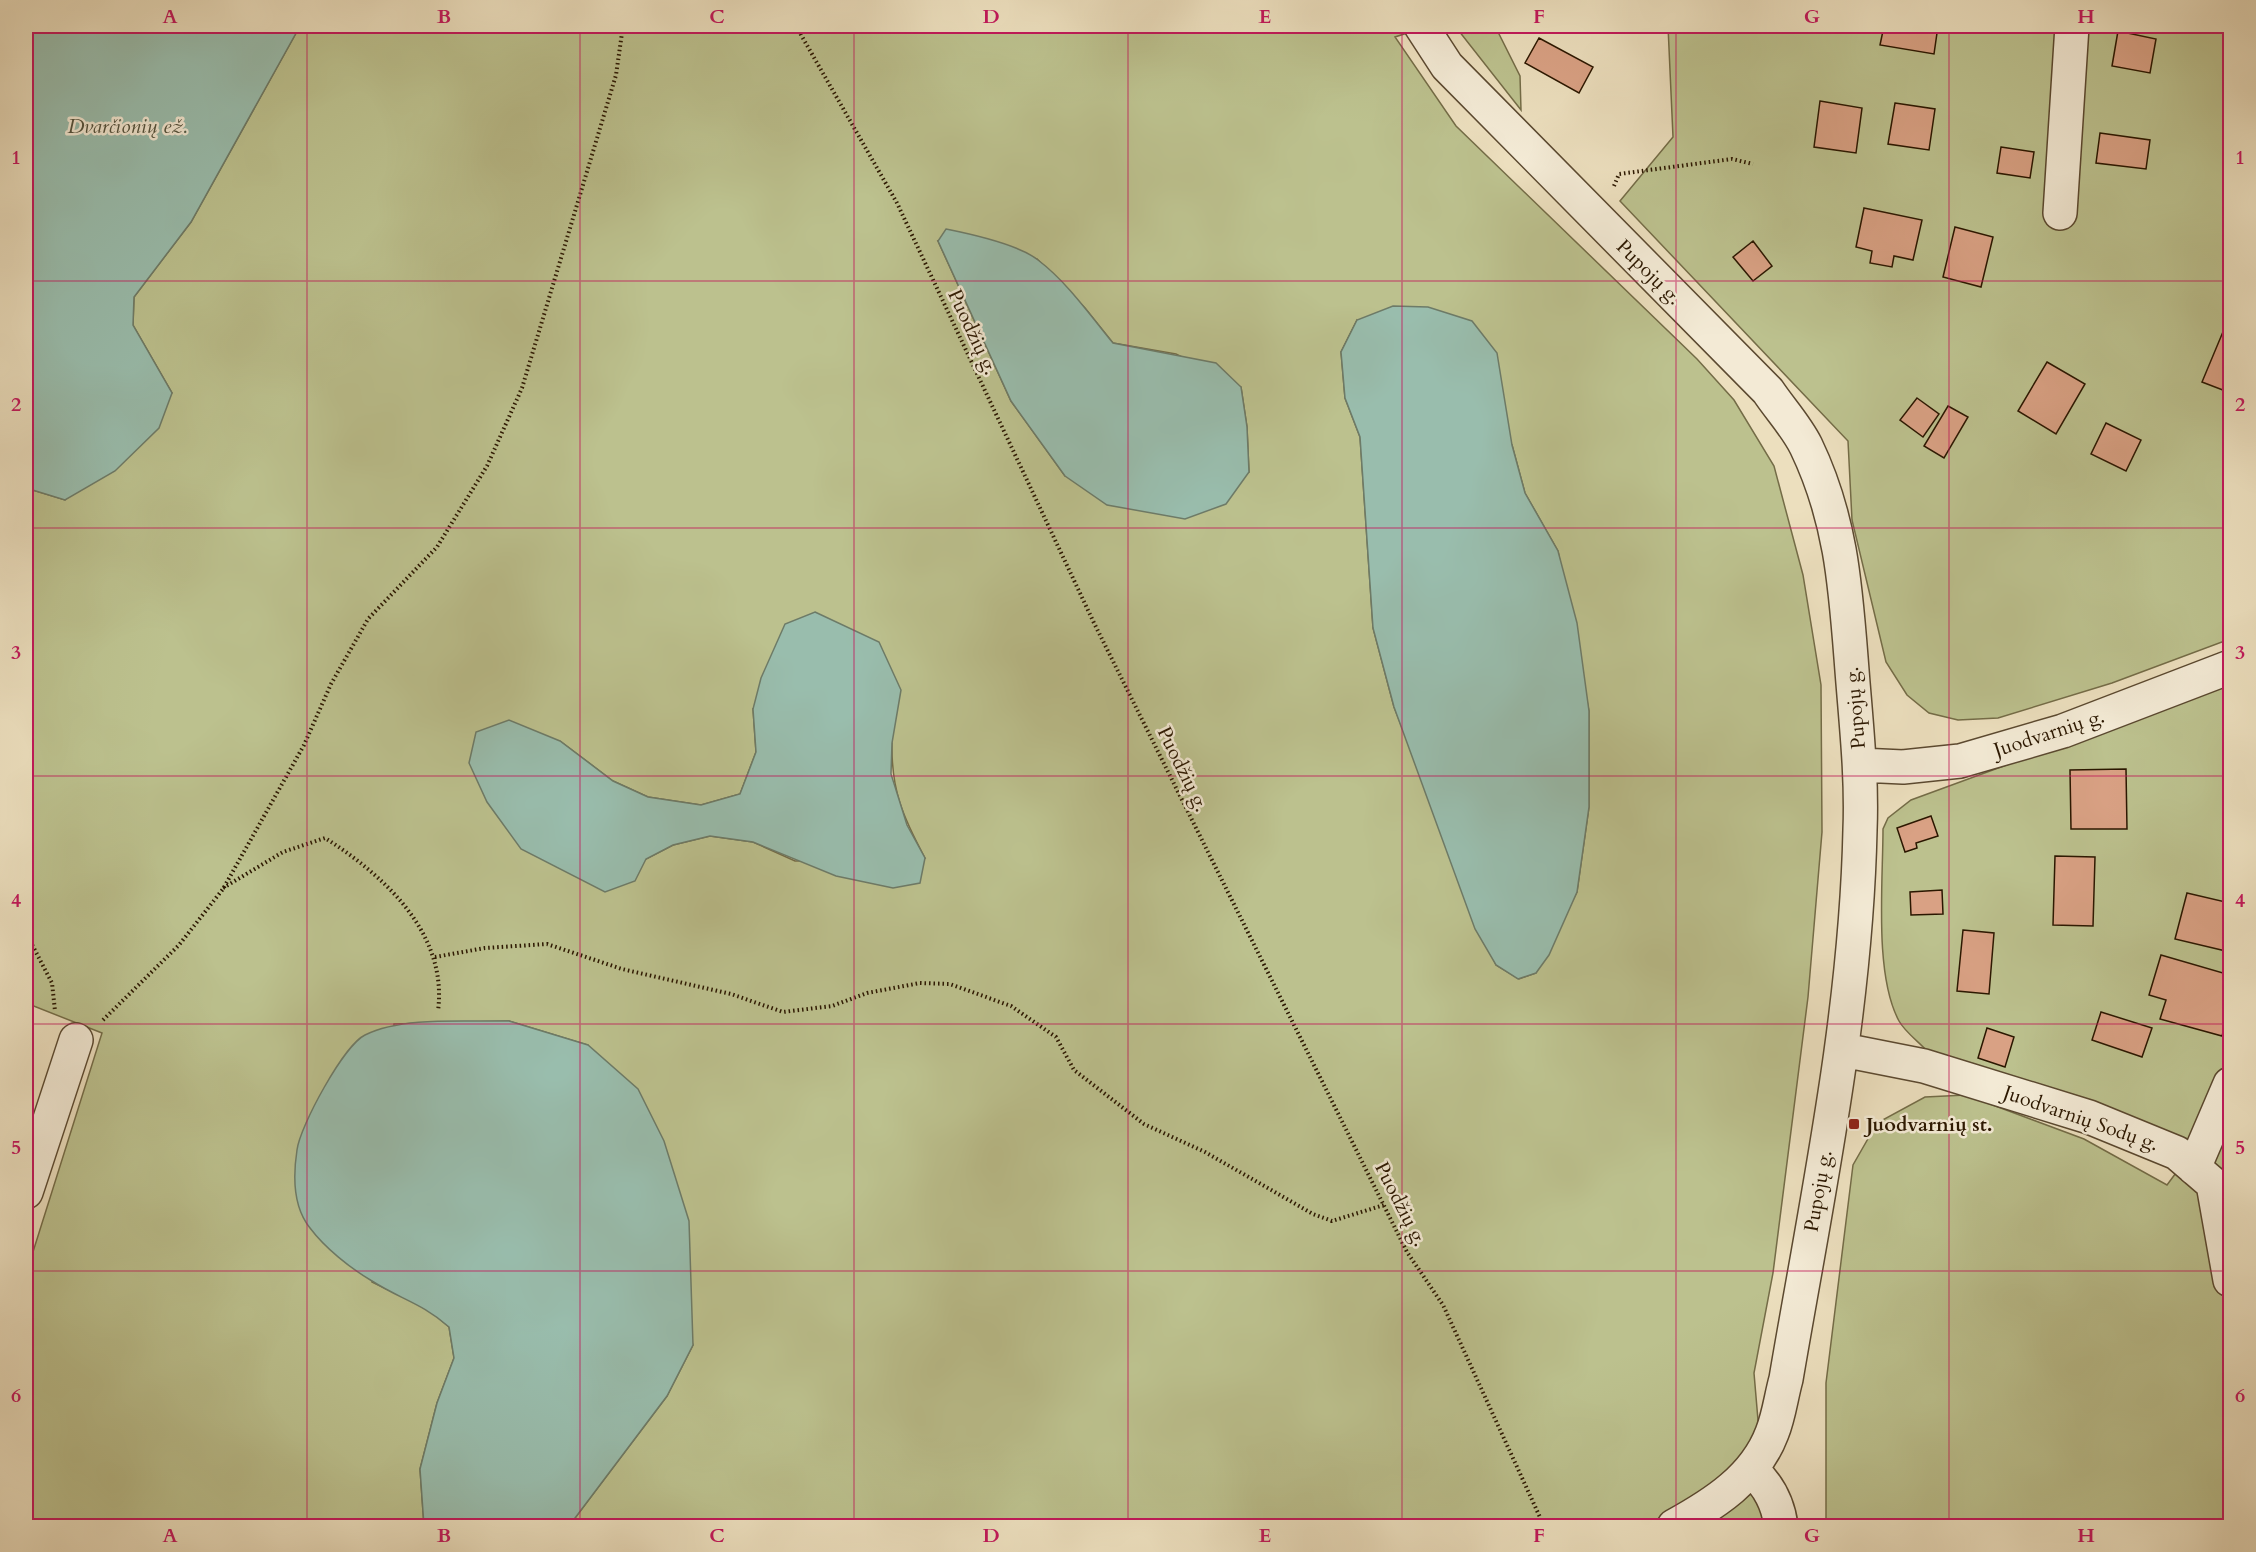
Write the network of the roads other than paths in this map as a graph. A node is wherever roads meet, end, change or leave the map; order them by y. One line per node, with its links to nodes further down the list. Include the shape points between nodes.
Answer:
1 (1421, 26): 5 (street, Pupojų g., via 1447,66 1768,391 1805,443 1828,498 1844,565)
2 (2072, 26): 3 (street)
3 (2060, 213)
4 (2230, 668): 5 (street, Juodvarnių g., via 2063,731 1960,761 1903,767)
5 (1860, 765): 7 (street, Pupojų g., via 1857,909)
6 (76, 1040): 10 (street)
7 (1843, 1050): 9 (street, Juodvarnių Sodų g., via 1924,1066 2089,1117 2177,1153); 12 (street, Pupojų g., via 1786,1379 1772,1433)
8 (2230, 1084): 9 (street)
9 (2213, 1177): 11 (street)
10 (26, 1192)
11 (2230, 1281)
12 (1752, 1470): 13 (street, via 1709,1507); 14 (street, via 1767,1484 1779,1511)
13 (1674, 1527)
14 (1781, 1527)

